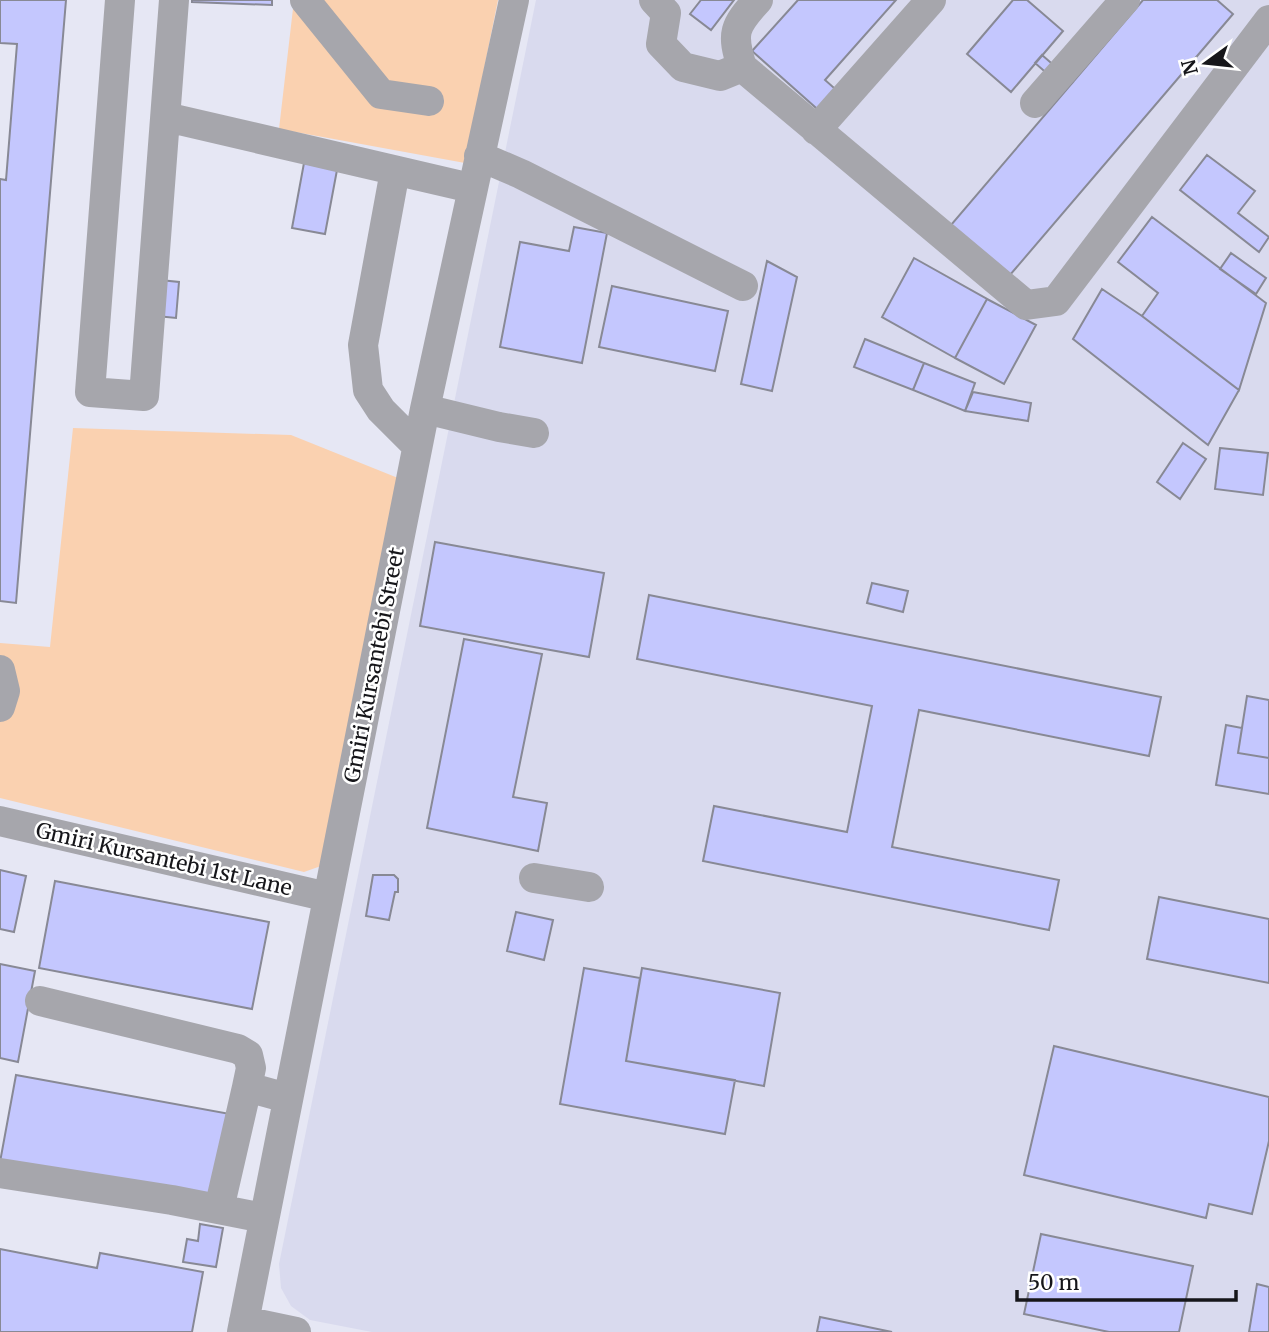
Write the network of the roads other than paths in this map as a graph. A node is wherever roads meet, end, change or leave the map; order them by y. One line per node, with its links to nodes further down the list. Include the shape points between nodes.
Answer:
1 (120, 0): 13 (street, via 90,392 144,396)
2 (174, 0): 13 (street)
3 (305, 0): 11 (street, via 381,94)
4 (514, 0): 15 (street, Gmiri Kursantebi Street)
5 (758, 0): 10 (street, via 741,18 734,41)
6 (931, 0): 14 (street)
7 (1125, 0): 12 (street)
8 (665, 4): 10 (street, via 662,44 683,67 720,76)
9 (1269, 20): 14 (street, via 1056,300 1026,305)
10 (742, 66): 14 (street)
11 (429, 101)
12 (1035, 103)
13 (166, 117): 16 (street)
14 (816, 130)
15 (478, 156): 17 (street, Gmiri Kursantebi Street); 18 (street)
16 (396, 171): 17 (street); 21 (street, via 363,345 368,390)
17 (471, 188): 19 (street, Gmiri Kursantebi Street)
18 (743, 286)
19 (425, 409): 20 (street); 21 (street, Gmiri Kursantebi Street)
20 (534, 433)
21 (417, 446): 27 (street, Gmiri Kursantebi Street)
22 (0, 670): 23 (street, via 5,691)
23 (0, 706)
24 (0, 821): 27 (street, Gmiri Kursantebi 1st Lane)
25 (534, 878): 26 (street)
26 (589, 887)
27 (328, 897): 30 (street, Gmiri Kursantebi Street)
28 (40, 1001): 29 (street, via 238,1049 248,1055)
29 (247, 1087): 30 (street); 32 (street)
30 (287, 1098): 33 (street, Gmiri Kursantebi Street)
31 (0, 1173): 32 (street)
32 (219, 1209): 33 (street)
33 (264, 1219): 34 (street, Gmiri Kursantebi Street)
34 (243, 1326): 35 (street)
35 (296, 1332)

